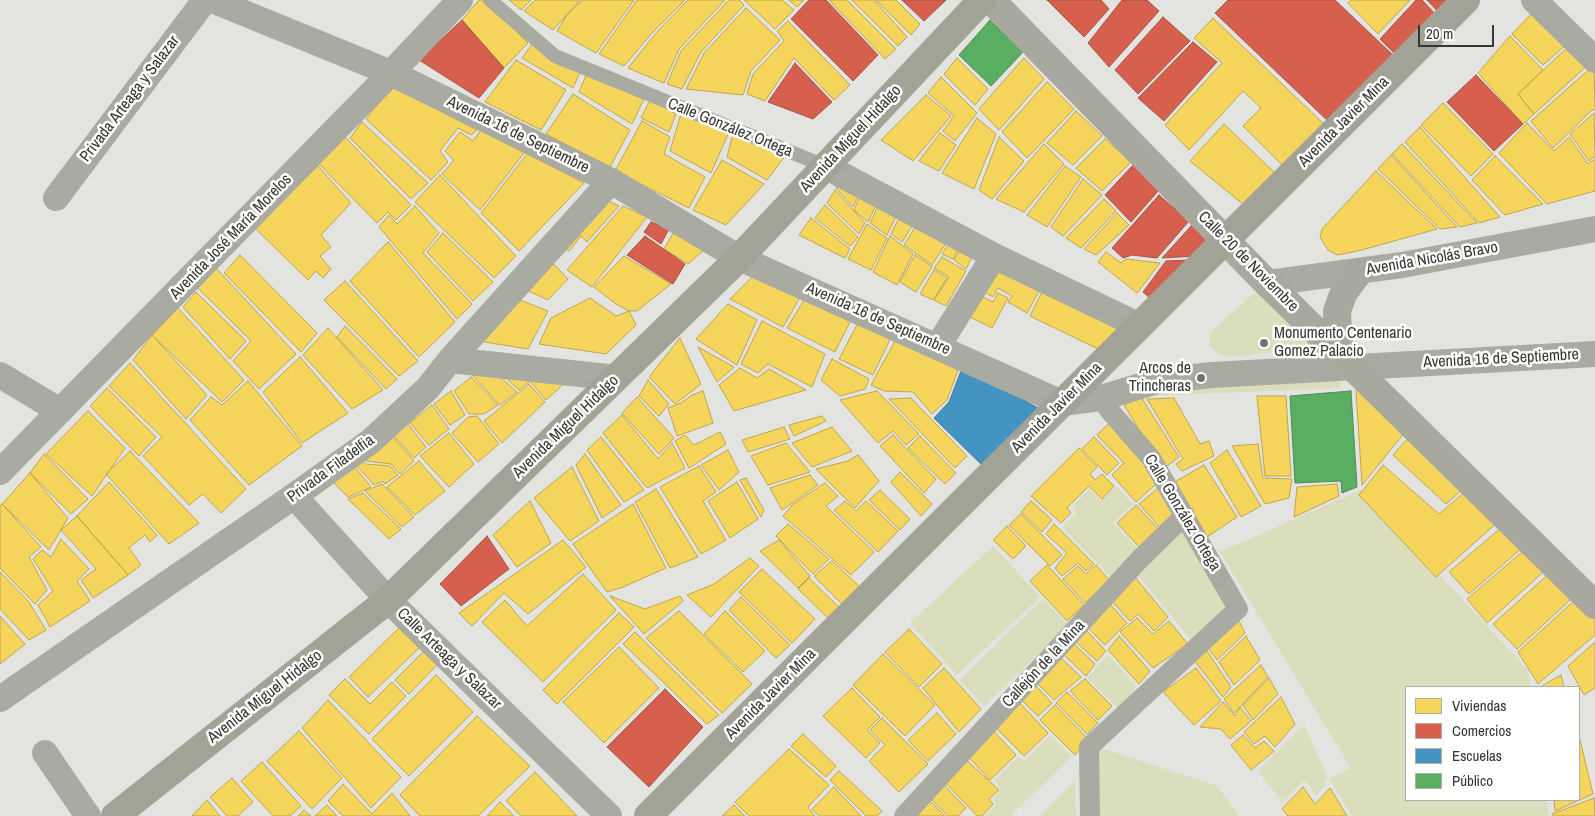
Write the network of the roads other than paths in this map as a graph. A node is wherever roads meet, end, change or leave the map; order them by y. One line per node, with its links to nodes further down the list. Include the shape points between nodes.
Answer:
1 (205, 0): 13 (street, Privada Arteaga y Salazar)
2 (212, 0): 10 (street, Avenida 16 de Septiembre)
3 (490, 0): 11 (lane, Calle González Ortega, via 555,56)
4 (982, 0): 11 (main road, Avenida Miguel Hidalgo)
5 (991, 0): 15 (main road, Calle 20 de Noviembre)
6 (1466, 0): 15 (main road, Avenida Javier Mina)
7 (1534, 0): 9 (street)
8 (454, 2): 10 (street, Avenida José María Morelos)
9 (1595, 60)
10 (391, 73): 12 (street, Avenida 16 de Septiembre); 29 (street, Avenida José María Morelos)
11 (825, 166): 16 (street, Calle González Ortega); 17 (main road, Avenida Miguel Hidalgo)
12 (611, 181): 17 (street, Avenida 16 de Septiembre); 23 (street, Privada Filadelfia)
13 (56, 198)
14 (1595, 229): 18 (street, Avenida Nicolás Bravo)
15 (1226, 240): 19 (main road, Calle 20 de Noviembre); 20 (main road, Avenida Javier Mina)
16 (994, 256): 20 (street, Calle González Ortega); 21 (street)
17 (739, 258): 21 (street, Avenida 16 de Septiembre); 26 (main road, Avenida Miguel Hidalgo)
18 (1359, 272): 19 (street, Avenida Nicolás Bravo); 24 (main road, via 1344,292 1337,311 1338,335)
19 (1268, 283): 24 (main road, Calle 20 de Noviembre)
20 (1140, 326): 28 (main road, Avenida Javier Mina)
21 (938, 346): 28 (street, Avenida 16 de Septiembre)
22 (1595, 354): 24 (street, Avenida 16 de Septiembre)
23 (450, 360): 26 (street); 31 (street, Privada Filadelfia, via 428,388 386,428)
24 (1349, 362): 27 (street, Avenida 16 de Septiembre, via 1157,381); 34 (main road, Calle 20 de Noviembre)
25 (0, 375): 29 (street)
26 (617, 378): 33 (main road, Avenida Miguel Hidalgo)
27 (1101, 398): 28 (street, Avenida 16 de Septiembre); 32 (street, Calle González Ortega, via 1151,458)
28 (1062, 403): 40 (main road, Avenida Javier Mina)
29 (60, 411): 30 (street, Avenida José María Morelos)
30 (0, 472)
31 (294, 496): 33 (street, Calle Arteaga y Salazar); 35 (street, Privada Filadelfia)
32 (1184, 515): 41 (street, Callejón de la Mina); 42 (street, Calle González Ortega, via 1238,608 1089,746)
33 (388, 600): 38 (main road, Avenida Miguel Hidalgo); 39 (street, Calle Arteaga y Salazar)
34 (1595, 605)
35 (0, 699)
36 (45, 753): 37 (street)
37 (88, 816)
38 (115, 816)
39 (609, 816)
40 (648, 816)
41 (904, 816)
42 (1090, 816)

